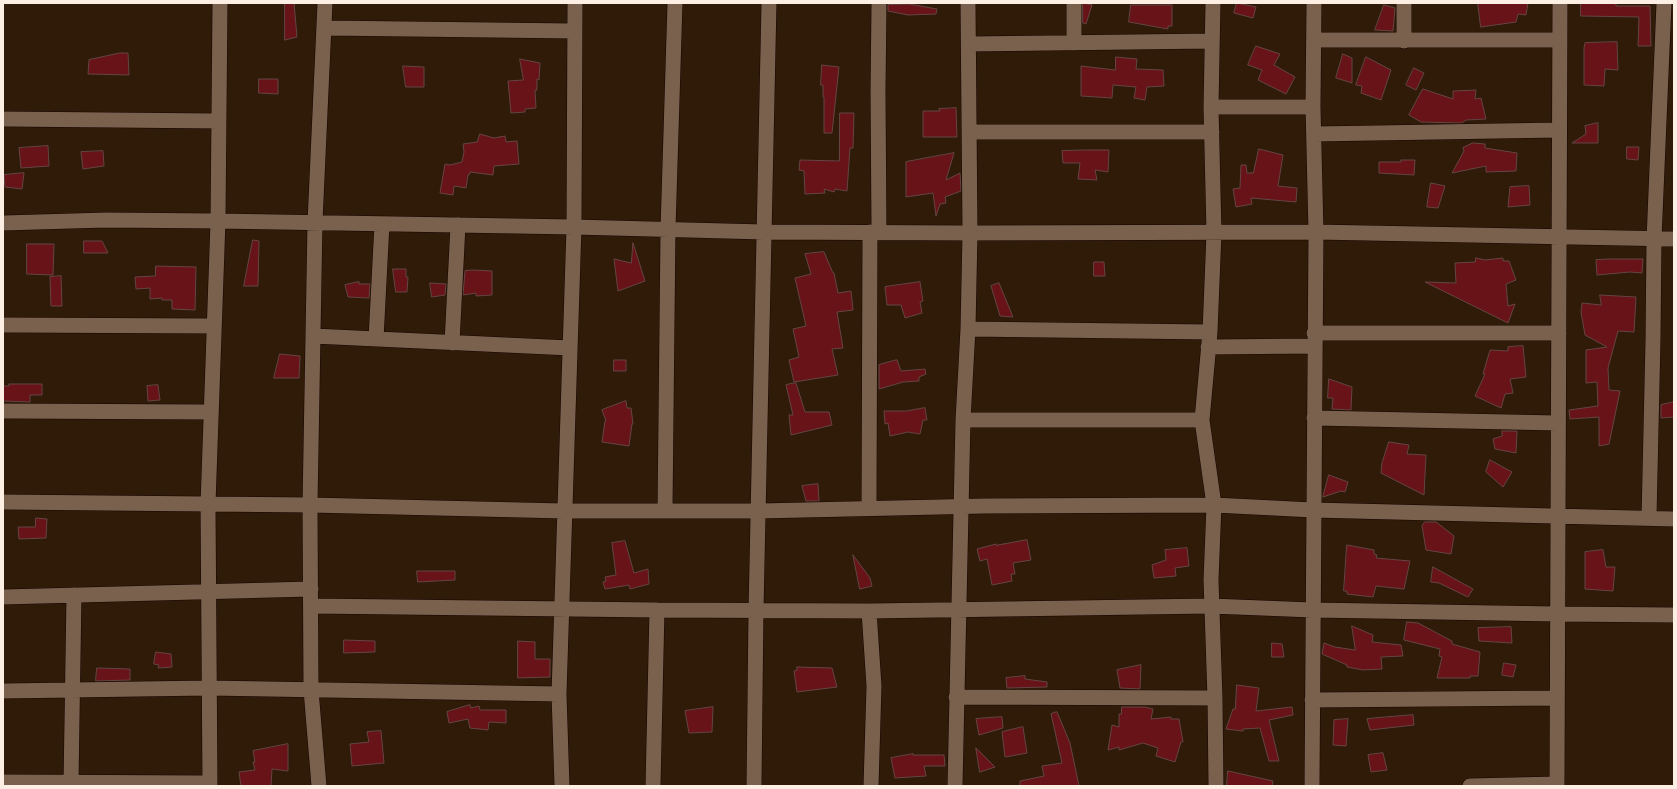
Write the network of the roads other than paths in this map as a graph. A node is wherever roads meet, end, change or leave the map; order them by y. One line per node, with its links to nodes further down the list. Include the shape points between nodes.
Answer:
1 (220, 3): 25 (street)
2 (325, 3): 14 (street)
3 (575, 3): 15 (street)
4 (675, 3): 36 (street)
5 (769, 3): 37 (street)
6 (880, 3): 38 (street)
7 (968, 3): 21 (street)
8 (1074, 3): 20 (street)
9 (1213, 3): 18 (street)
10 (1314, 3): 16 (street)
11 (1404, 3): 19 (street)
12 (1560, 3): 17 (street)
13 (1667, 4): 43 (street)
14 (325, 28): 15 (street); 31 (street)
15 (574, 31): 35 (street)
16 (1314, 40): 19 (street); 23 (street)
17 (1560, 40): 19 (street); 26 (street)
18 (1212, 41): 20 (street); 22 (street)
19 (1404, 41)
20 (1074, 42): 21 (street)
21 (969, 44): 27 (street)
22 (1211, 107): 23 (street); 28 (street)
23 (1313, 107): 29 (street)
24 (3, 119): 25 (street)
25 (219, 121): 30 (street)
26 (1560, 130): 29 (street); 42 (street)
27 (969, 132): 28 (street); 40 (street)
28 (1212, 132): 41 (street)
29 (1314, 134): 39 (street)
30 (218, 221): 31 (street); 32 (street, via 106,220); 46 (street)
31 (315, 222): 33 (street); 50 (street)
32 (3, 223)
33 (382, 224): 34 (street); 51 (street)
34 (458, 225): 35 (street); 53 (street)
35 (574, 227): 36 (street); 55 (street)
36 (668, 229): 37 (street); 70 (street)
37 (764, 232): 38 (street); 71 (street)
38 (874, 232): 40 (street); 67 (street)
39 (1316, 232): 41 (street); 42 (street); 52 (street)
40 (970, 233): 41 (street); 47 (street)
41 (1214, 233): 48 (street)
42 (1559, 238): 43 (street); 49 (street)
43 (1654, 239): 44 (street); 73 (street)
44 (1674, 239)
45 (3, 325): 46 (street)
46 (214, 326): 57 (street)
47 (968, 329): 48 (street); 59 (street)
48 (1210, 332): 54 (street)
49 (1559, 333): 52 (street); 61 (street)
50 (313, 336): 51 (street); 64 (street)
51 (376, 339): 53 (street)
52 (1314, 339): 54 (street); 58 (street)
53 (452, 343): 55 (street)
54 (1208, 347): 60 (street)
55 (570, 348): 69 (street)
56 (3, 411): 57 (street)
57 (210, 412): 63 (street)
58 (1314, 418): 61 (street); 68 (street)
59 (963, 420): 60 (street); 66 (street)
60 (1202, 420): 65 (street)
61 (1558, 423): 72 (street)
62 (3, 502): 63 (street)
63 (208, 504): 64 (street); 76 (street)
64 (310, 505): 69 (street); 75 (street)
65 (1214, 505): 66 (street); 68 (street); 80 (street)
66 (961, 507): 67 (street); 84 (street)
67 (869, 508): 71 (street)
68 (1313, 510): 72 (street); 85 (street)
69 (564, 511): 70 (street); 81 (street)
70 (665, 511): 71 (street)
71 (759, 511): 83 (street)
72 (1558, 516): 73 (street); 87 (street)
73 (1649, 518): 74 (street)
74 (1674, 519)
75 (310, 589): 76 (street); 79 (street)
76 (207, 591): 77 (street); 89 (street)
77 (74, 595): 78 (street); 90 (street)
78 (3, 597)
79 (311, 606): 81 (street); 91 (street)
80 (1211, 606): 84 (street); 85 (street); 95 (street)
81 (561, 608): 82 (street); 93 (street)
82 (656, 610): 83 (street); 104 (street)
83 (756, 610): 86 (street); 105 (street)
84 (959, 610): 86 (street); 94 (street)
85 (1312, 610): 87 (street); 97 (street)
86 (869, 611): 106 (street, via 874,686)
87 (1557, 614): 88 (street); 96 (street)
88 (1674, 615)
89 (209, 688): 90 (street); 91 (street); 100 (street)
90 (73, 689): 92 (street); 99 (street)
91 (312, 690): 93 (street); 102 (street)
92 (3, 691)
93 (559, 694): 103 (street)
94 (956, 697): 95 (street); 107 (street)
95 (1215, 698): 108 (street)
96 (1557, 698): 97 (street); 101 (street)
97 (1312, 700): 109 (street)
98 (3, 782): 99 (street)
99 (71, 782): 100 (street)
100 (210, 784)
101 (1557, 785): 110 (street)
102 (319, 786)
103 (562, 786)
104 (653, 786)
105 (754, 786)
106 (871, 786)
107 (955, 786)
108 (1216, 786)
109 (1312, 786)
110 (1470, 786)

